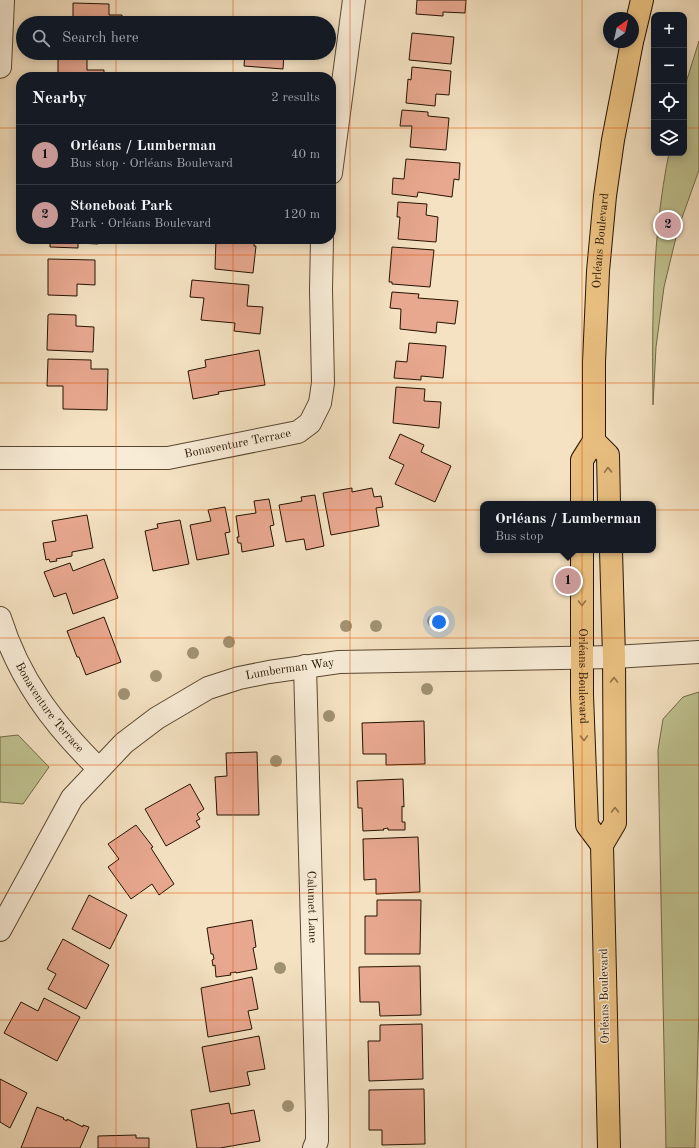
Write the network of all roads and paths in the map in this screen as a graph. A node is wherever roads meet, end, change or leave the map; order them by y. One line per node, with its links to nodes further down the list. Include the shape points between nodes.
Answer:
1 (3, 0): 6 (street)
2 (354, 0): 7 (street)
3 (642, 0): 4 (main road)
4 (639, 13)
5 (631, 48): 9 (main road, Orléans Boulevard, via 605,196 598,271)
6 (0, 67)
7 (336, 135)
8 (322, 244): 10 (street, Bonaventure Terrace, via 323,383 320,403 310,423 298,432 168,458)
9 (594, 441): 11 (main road, via 582,460); 12 (main road, one-way to 9, via 608,455)
10 (0, 458)
11 (582, 501)
12 (609, 501)
13 (582, 553): 17 (main road, Orléans Boulevard, one-way to 17)
14 (611, 553): 18 (main road)
15 (0, 618): 20 (street, Bonaventure Terrace, via 21,672 36,696 74,745)
16 (699, 652): 18 (street, Lumberman Way)
17 (583, 657): 18 (street, Lumberman Way); 19 (street, Lumberman Way, via 347,662); 21 (main road, Orléans Boulevard, one-way to 21, via 587,824)
18 (614, 657): 21 (main road, one-way to 18, via 615,823)
19 (305, 666): 20 (street, Lumberman Way, via 239,678 208,688 157,718 124,743); 23 (street, Calumet Lane, via 317,1115 317,1141)
20 (99, 769): 22 (street, Lumberman Way, via 72,798)
21 (602, 845): 24 (main road, Orléans Boulevard)
22 (0, 930)
23 (314, 1148)
24 (609, 1148)

